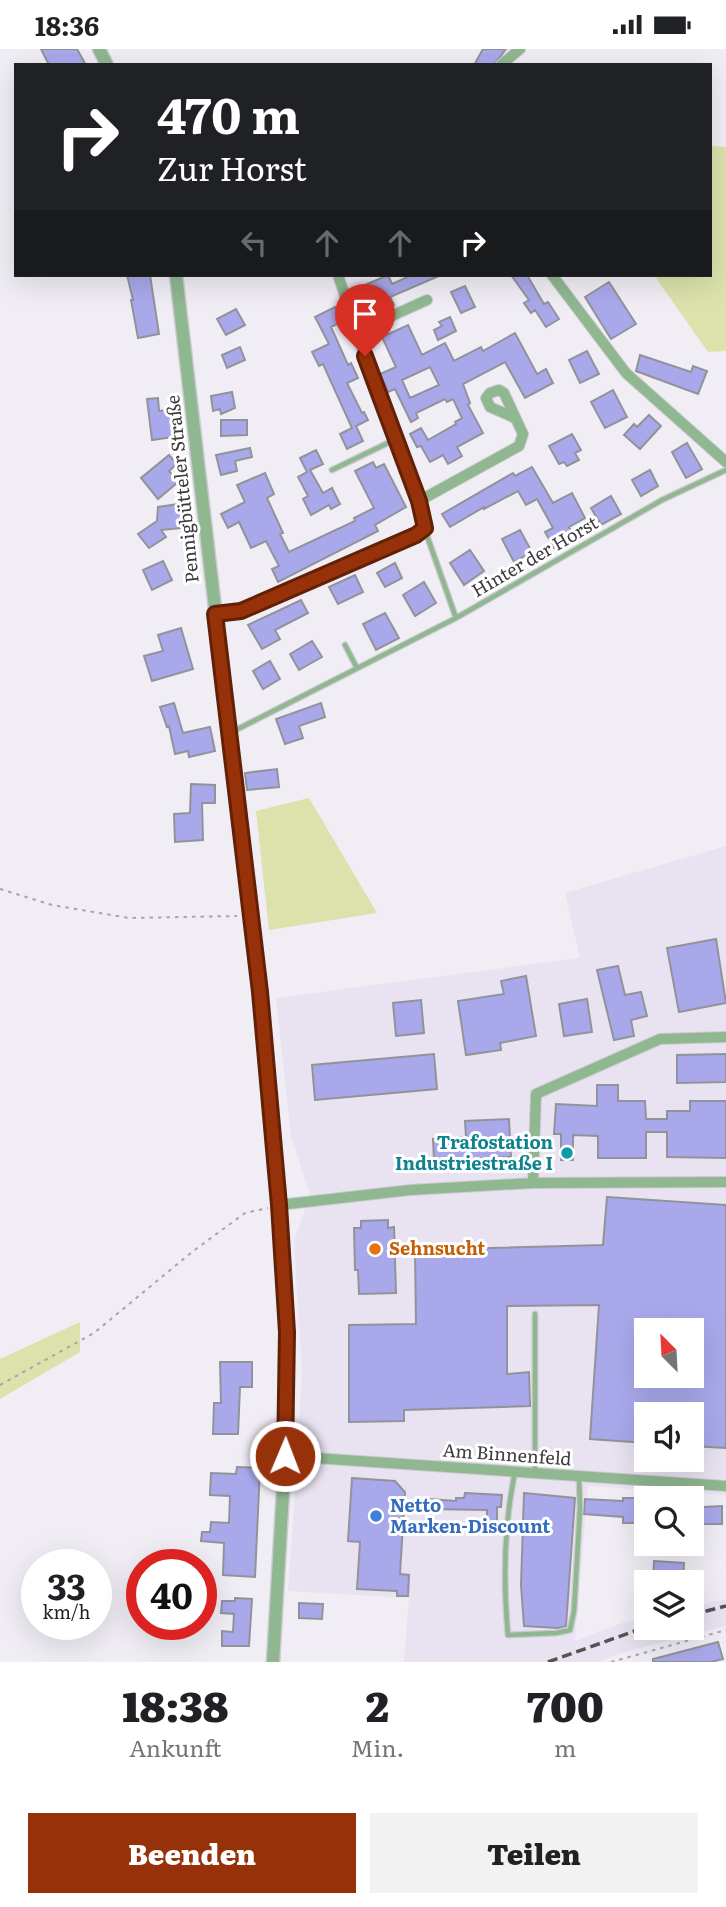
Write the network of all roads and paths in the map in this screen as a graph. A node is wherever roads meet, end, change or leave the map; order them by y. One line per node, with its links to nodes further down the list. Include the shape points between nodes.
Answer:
1 (520, 49): 2 (street)
2 (503, 63)
3 (176, 277): 15 (street, Pennigbütteler Straße)
4 (339, 277): 7 (street)
5 (554, 277): 10 (street, via 626,373)
6 (427, 300): 7 (street)
7 (356, 332): 9 (street)
8 (515, 418): 13 (street, via 523,434 519,446)
9 (395, 439): 11 (lane); 13 (street)
10 (726, 462)
11 (331, 470)
12 (726, 470): 16 (lane, Hinter der Horst, via 662,501)
13 (419, 501): 14 (street)
14 (425, 528): 15 (street, via 241,611); 16 (lane)
15 (215, 614): 19 (street, Pennigbütteler Straße)
16 (456, 618): 18 (lane, Hinter der Horst)
17 (345, 645): 18 (lane)
18 (357, 668): 19 (lane, Hinter der Horst)
19 (230, 734): 21 (street, Pennigbütteler Straße)
20 (0, 889): 21 (path, via 52,905 129,918)
21 (251, 915): 25 (street, Pennigbütteler Straße)
22 (726, 1037): 23 (street, via 660,1039 536,1094)
23 (533, 1182): 24 (street); 25 (street)
24 (726, 1182)
25 (279, 1205): 27 (path, via 244,1213 94,1333); 28 (street, Pennigbütteler Straße, via 287,1332)
26 (535, 1314): 30 (lane)
27 (0, 1385)
28 (285, 1456): 29 (street, Am Binnenfeld); 35 (street, Pennigbütteler Straße)
29 (515, 1472): 30 (street, Am Binnenfeld); 31 (lane, via 505,1582 509,1635 570,1630)
30 (535, 1473): 31 (street, Am Binnenfeld)
31 (579, 1476): 32 (street, Am Binnenfeld)
32 (726, 1486)
33 (726, 1630): 34 (path)
34 (614, 1661)
35 (273, 1662)

